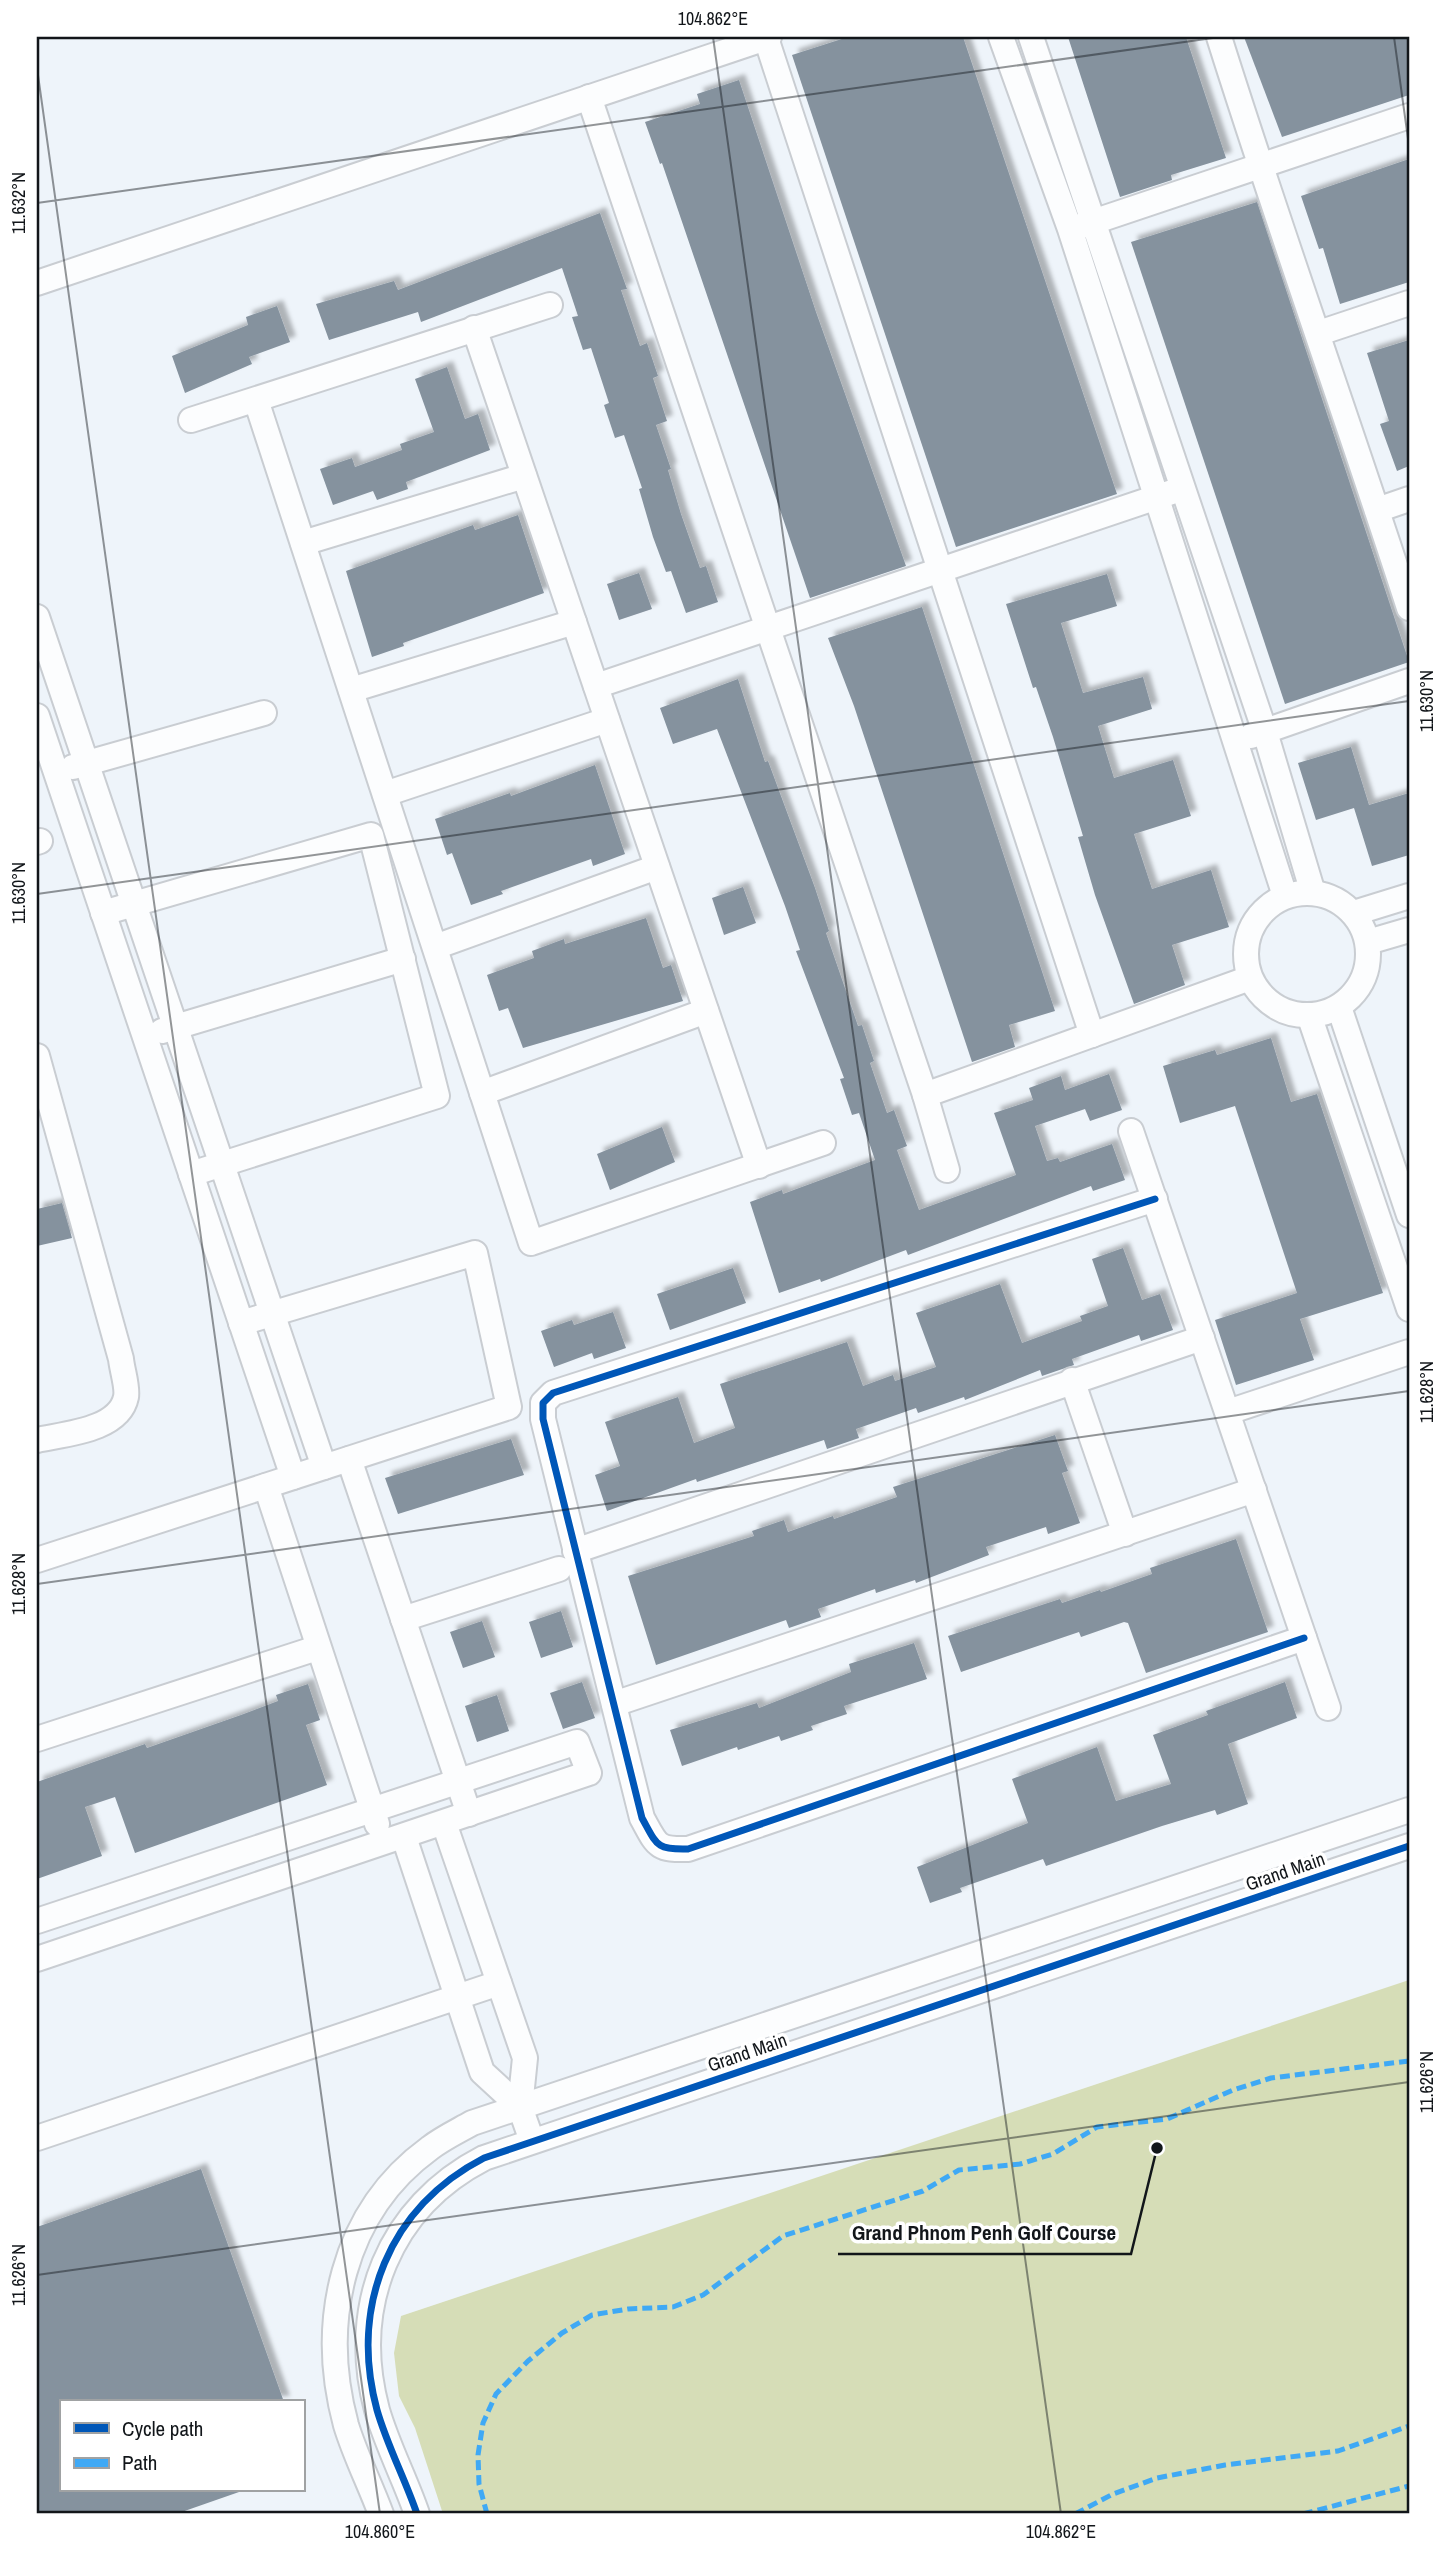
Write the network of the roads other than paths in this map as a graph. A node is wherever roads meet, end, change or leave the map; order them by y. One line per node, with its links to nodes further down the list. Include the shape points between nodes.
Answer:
1 (768, 37): 5 (street); 22 (street)
2 (1001, 37): 8 (street)
3 (1031, 37): 8 (street)
4 (1219, 37): 7 (street)
5 (589, 97): 9 (street); 26 (street)
6 (1409, 116): 7 (street)
7 (1259, 165): 8 (street); 13 (street)
8 (1082, 226): 17 (street); 18 (street)
9 (37, 283)
10 (1409, 303): 13 (street)
11 (550, 305): 12 (street)
12 (474, 328): 14 (street); 16 (street)
13 (1319, 333): 20 (street)
14 (256, 400): 15 (street); 21 (street)
15 (191, 420)
16 (524, 476): 21 (street); 25 (street)
17 (1183, 488): 18 (street); 33 (street)
18 (1158, 496): 22 (street); 34 (street)
19 (1409, 499): 20 (street)
20 (1377, 510): 23 (street)
21 (303, 543): 29 (street)
22 (941, 568): 26 (street); 54 (street)
23 (1409, 608)
24 (37, 619): 35 (street)
25 (574, 622): 28 (street); 29 (street)
26 (767, 627): 28 (street); 58 (street)
27 (1409, 681): 33 (street)
28 (596, 686): 32 (street)
29 (351, 690): 37 (street)
30 (264, 713): 35 (street)
31 (37, 716): 36 (street)
32 (607, 720): 37 (street); 38 (street)
33 (1265, 732): 34 (street); 39 (street)
34 (1237, 741): 40 (street)
35 (86, 763): 36 (street); 42 (street)
36 (56, 772): 43 (street)
37 (385, 794): 47 (street)
38 (657, 867): 47 (street); 51 (street)
39 (1313, 892): 40 (street); 44 (street)
40 (1285, 896): 49 (street, via 1269,905 1249,934 1245,952)
41 (1409, 896): 44 (street)
42 (134, 904): 43 (street); 48 (street, via 371,835); 53 (street)
43 (103, 913): 55 (street)
44 (1354, 913): 46 (street)
45 (1409, 930): 46 (street)
46 (1368, 942): 50 (street, via 1364,979)
47 (435, 947): 57 (street)
48 (402, 959): 53 (street); 61 (street, via 437,1096)
49 (1250, 978): 52 (street, via 1270,1003 1289,1013); 54 (street)
50 (1339, 1007): 52 (street); 66 (street)
51 (706, 1011): 57 (street); 62 (street)
52 (1309, 1015): 67 (street)
53 (176, 1027): 55 (street); 61 (street)
54 (1092, 1035): 58 (street)
55 (145, 1037): 64 (street)
56 (37, 1056): 74 (street, via 121,1359 126,1397 118,1412 100,1425)
57 (482, 1093): 62 (street, via 531,1243)
58 (925, 1095): 63 (street)
59 (1132, 1131): 65 (street)
60 (823, 1143): 62 (street)
61 (222, 1165): 64 (street); 68 (street)
62 (758, 1166)
63 (947, 1170)
64 (191, 1174): 69 (street)
65 (1155, 1199): 70 (street); 82 (street, via 554,1393 543,1404 543,1419)
66 (1409, 1215)
67 (1409, 1308)
68 (272, 1313): 69 (street); 75 (street, via 475,1253 509,1407); 76 (street)
69 (241, 1322): 77 (street)
70 (1202, 1338): 72 (street); 73 (street)
71 (1409, 1352): 73 (street)
72 (1072, 1380): 80 (street); 82 (street)
73 (1228, 1412): 79 (street)
74 (37, 1440)
75 (349, 1459): 76 (street); 83 (street)
76 (324, 1467): 77 (street)
77 (293, 1477): 78 (street)
78 (266, 1486): 81 (street); 85 (street)
79 (1254, 1490): 80 (street); 84 (street)
80 (1125, 1534): 86 (street)
81 (37, 1560)
82 (567, 1560): 83 (street); 86 (street)
83 (403, 1619): 89 (street)
84 (1304, 1638): 86 (street, via 688,1849 664,1849 642,1818); 87 (street)
85 (317, 1648): 88 (street); 90 (street)
86 (614, 1704)
87 (1328, 1708)
88 (37, 1740)
89 (458, 1781): 90 (street); 92 (street); 92 (street, via 577,1742 589,1773)
90 (372, 1810): 94 (street); 96 (street)
91 (1409, 1810): 100 (street, Grand Main)
92 (469, 1814): 93 (street)
93 (444, 1823): 94 (street); 98 (street)
94 (393, 1840): 97 (street); 99 (street)
95 (1409, 1846): 102 (street, Grand Main)
96 (37, 1922)
97 (37, 1959)
98 (499, 1983): 99 (street); 100 (street, via 525,2058)
99 (457, 1998): 100 (street, via 482,2072); 101 (street)
100 (520, 2107): 102 (street); 103 (street, Grand Main, via 461,2129 396,2177 372,2206 342,2274 334,2314 338,2392)
101 (37, 2138)
102 (532, 2141): 104 (street, Grand Main, via 484,2158 433,2192 406,2221 378,2279 370,2309 371,2377 377,2410)
103 (381, 2514)
104 (417, 2514)

